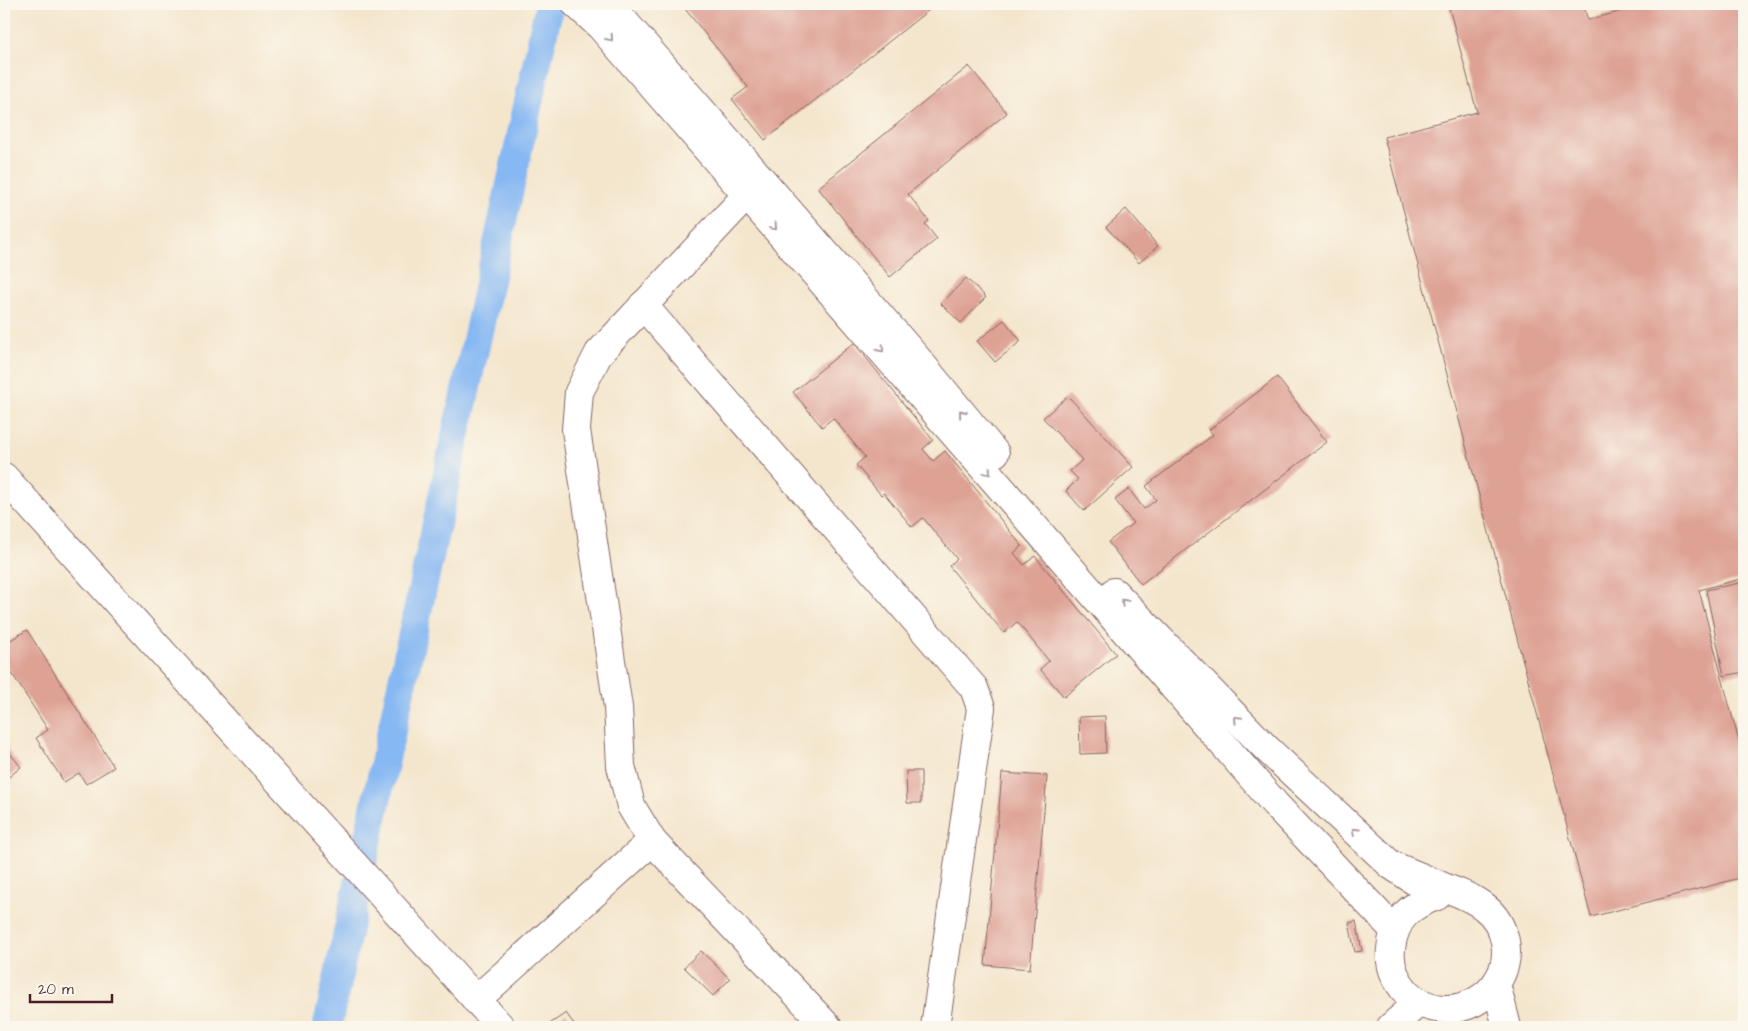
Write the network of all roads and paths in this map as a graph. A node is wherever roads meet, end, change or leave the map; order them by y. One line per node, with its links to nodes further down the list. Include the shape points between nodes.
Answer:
1 (576, 4): 4 (lane, one-way to 4, via 601,27)
2 (609, 4): 3 (lane)
3 (724, 136): 4 (lane); 8 (lane, one-way to 3, via 1266,748 1081,558 915,356)
4 (747, 195): 5 (lane); 9 (lane, one-way to 9, via 1275,804)
5 (643, 305): 7 (lane, via 599,353 579,392 576,430 618,707 621,766 631,806); 16 (lane, via 974,688 981,708)
6 (4, 478): 11 (lane)
7 (652, 841): 11 (lane); 15 (lane)
8 (1390, 864): 9 (lane, via 1437,896 1408,911); 10 (lane, via 1484,906 1496,919 1506,950 1505,966)
9 (1395, 931): 12 (lane, via 1390,956 1393,972 1401,986)
10 (1496, 984): 13 (lane, via 1489,994 1459,1010); 18 (lane)
11 (476, 1000): 14 (lane)
12 (1419, 1002): 13 (lane); 17 (lane)
13 (1451, 1019)
14 (500, 1027)
15 (828, 1027)
16 (935, 1027)
17 (1391, 1027)
18 (1507, 1027)

